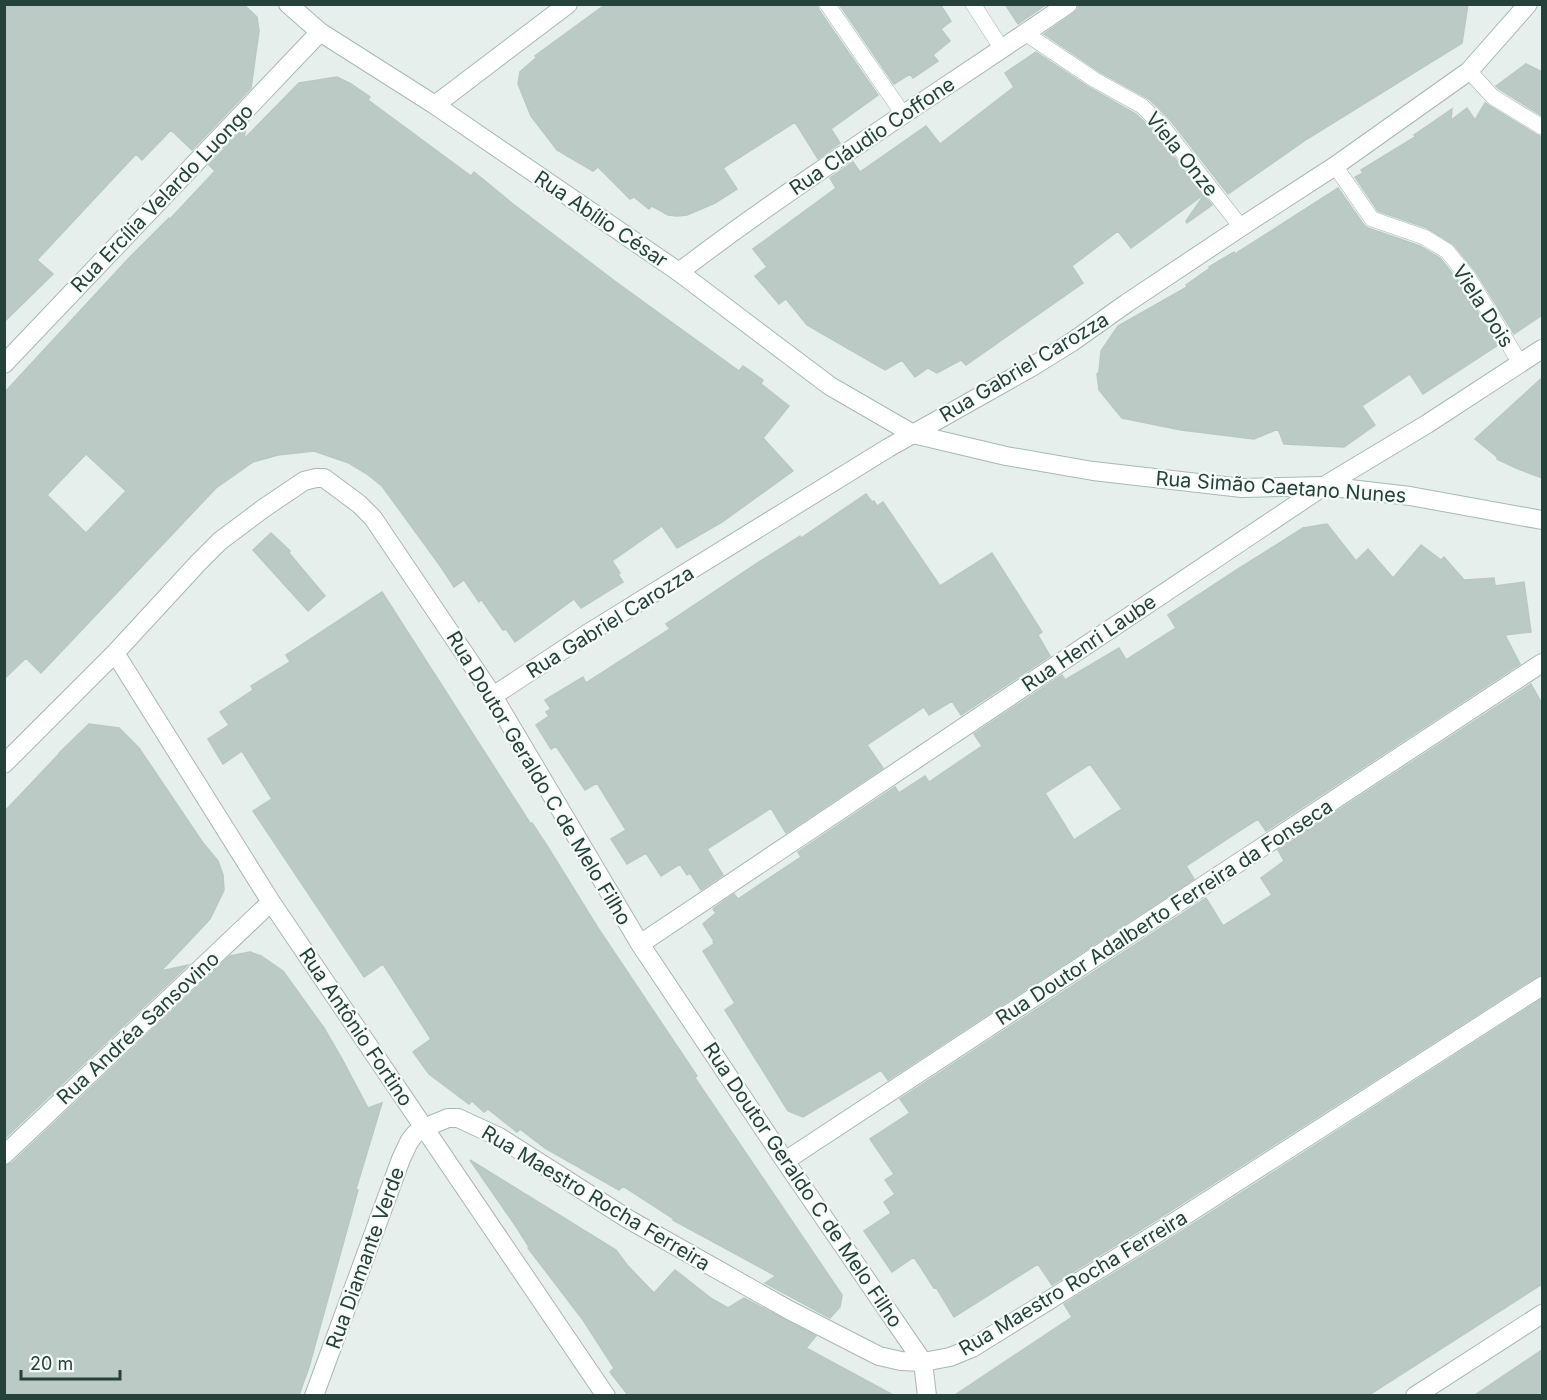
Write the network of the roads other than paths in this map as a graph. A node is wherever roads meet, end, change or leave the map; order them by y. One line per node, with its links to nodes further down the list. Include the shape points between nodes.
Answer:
1 (288, 4): 9 (street, Rua Abílio César)
2 (568, 4): 13 (street)
3 (827, 4): 14 (lane)
4 (972, 4): 11 (lane)
5 (1068, 4): 10 (street, Rua Cláudio Coffone)
6 (1528, 4): 12 (street, Rua Gabriel Carozza)
7 (1535, 4): 8 (street)
8 (1542, 8)
9 (320, 32): 13 (street, Rua Abílio César); 21 (street, Rua Ercília Velardo Luongo)
10 (1025, 33): 11 (street, Rua Cláudio Coffone); 17 (lane, Viela Onze, via 1142,106)
11 (1002, 49): 14 (street, Rua Cláudio Coffone)
12 (1469, 71): 15 (lane, via 1493,97); 16 (street, Rua Gabriel Carozza)
13 (435, 105): 18 (street, Rua Abílio César)
14 (903, 114): 18 (street, Rua Cláudio Coffone)
15 (1542, 127)
16 (1335, 166): 17 (street, Rua Gabriel Carozza); 20 (lane, Viela Dois, via 1372,219 1424,237 1447,250)
17 (1241, 227): 22 (street, Rua Gabriel Carozza, via 1072,342)
18 (679, 272): 22 (street, Rua Abílio César, via 830,386)
19 (1542, 349): 20 (street, Rua Henri Laube)
20 (1520, 363): 23 (street, Rua Henri Laube)
21 (4, 364)
22 (913, 434): 23 (street, Rua Simão Caetano Nunes, via 1093,471 1242,488); 27 (street, Rua Gabriel Carozza, via 597,628)
23 (1324, 486): 24 (street, Rua Simão Caetano Nunes, via 1410,496); 30 (street, Rua Henri Laube)
24 (1542, 520)
25 (115, 653): 27 (street, Rua Doutor Geraldo C de Melo Filho, via 220,541 304,481 324,478 373,518); 28 (street, Rua Doutor Geraldo C de Melo Filho); 29 (street, Rua Antônio Fortino)
26 (1542, 663): 34 (street, Rua Doutor Adalberto Ferreira da Fonseca)
27 (494, 696): 30 (street, Rua Doutor Geraldo C de Melo Filho)
28 (4, 765)
29 (271, 902): 32 (street, Rua Antônio Fortino); 33 (street, Rua Andréa Sansovino)
30 (640, 944): 34 (street, Rua Doutor Geraldo C de Melo Filho)
31 (1542, 986): 36 (street, Rua Maestro Rocha Ferreira, via 1170,1226 972,1348)
32 (424, 1128): 36 (street, Rua Maestro Rocha Ferreira, via 453,1117 489,1132 628,1219 789,1310 879,1356); 37 (street, Rua Diamante Verde, via 415,1134 400,1159); 38 (street, Rua Antônio Fortino)
33 (4, 1155)
34 (785, 1161): 36 (street, Rua Doutor Geraldo C de Melo Filho)
35 (1542, 1314): 40 (street)
36 (923, 1362): 39 (street, Rua Doutor Geraldo C de Melo Filho)
37 (315, 1395)
38 (606, 1395)
39 (927, 1395)
40 (1415, 1395)

